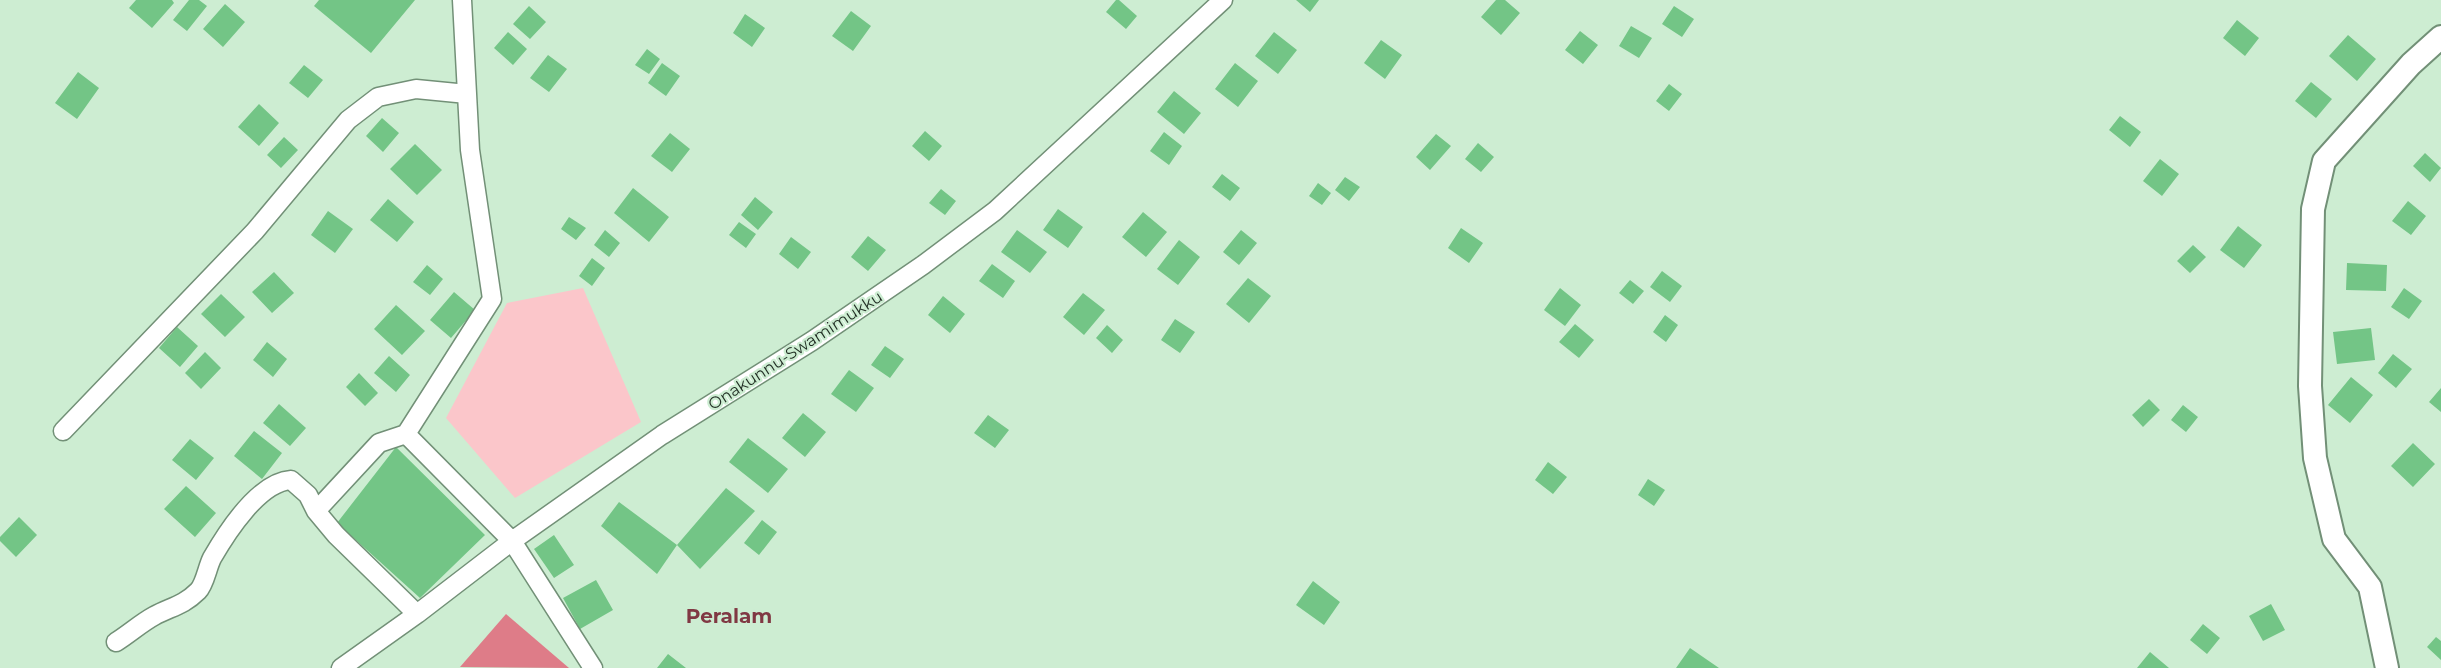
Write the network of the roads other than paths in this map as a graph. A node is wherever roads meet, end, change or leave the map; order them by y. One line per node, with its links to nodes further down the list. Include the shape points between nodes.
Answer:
1 (462, 0): 4 (street)
2 (1223, 0): 8 (street, Onakunnu-Swamimukku, via 995,211 840,322 662,435)
3 (2441, 37): 13 (main road, via 2411,64 2324,161 2313,209 2310,386 2315,458 2334,539 2370,587)
4 (467, 94): 5 (street, via 416,89 378,97 348,120 255,231); 6 (street, via 470,150 492,299)
5 (63, 431)
6 (406, 434): 7 (street, via 379,443); 8 (street)
7 (316, 512): 9 (street); 10 (street, via 308,495 291,480 273,484 237,519 211,560 200,590)
8 (513, 541): 9 (street, Onakunnu-Swamimukku); 12 (street)
9 (417, 614): 11 (street, Onakunnu-Swamimukku)
10 (116, 642)
11 (341, 668)
12 (593, 668)
13 (2387, 668)

